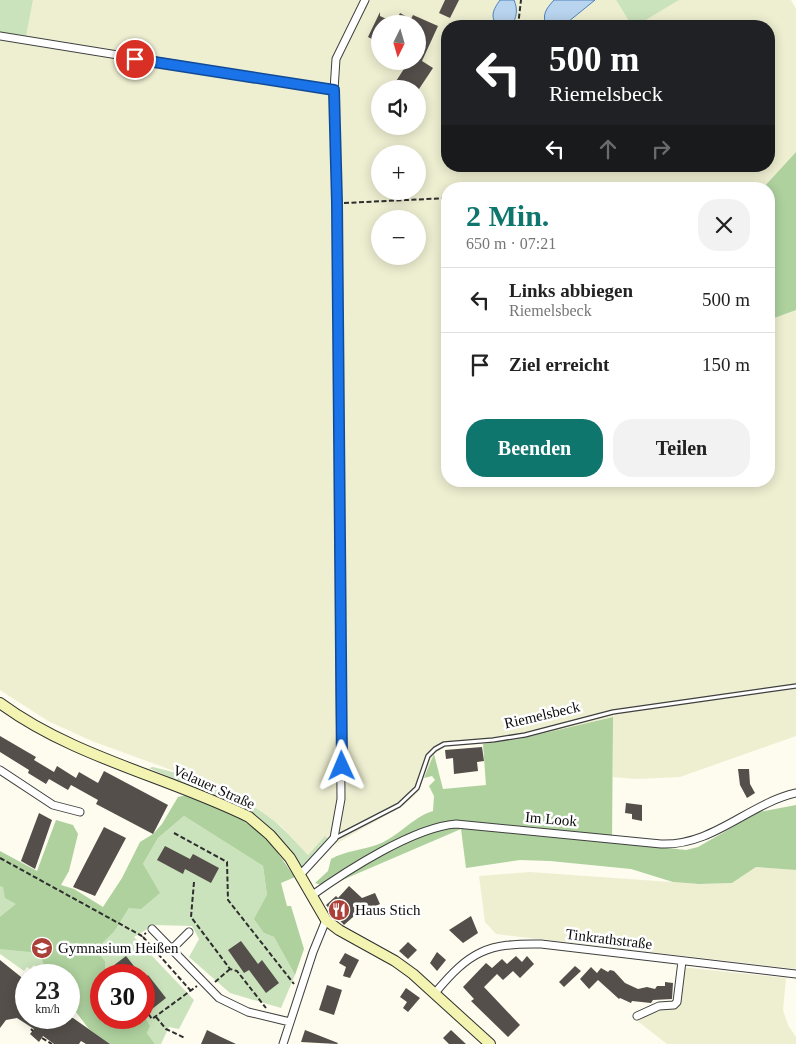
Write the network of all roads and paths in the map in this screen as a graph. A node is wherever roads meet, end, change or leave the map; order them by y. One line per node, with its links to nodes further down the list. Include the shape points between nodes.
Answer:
1 (365, 0): 5 (street, Riemelsbeck, via 336,59)
2 (521, 0): 3 (path)
3 (519, 20)
4 (0, 36): 5 (street)
5 (334, 90): 7 (street, Riemelsbeck)
6 (441, 198): 7 (path)
7 (337, 203): 14 (street, Riemelsbeck, via 342,785)
8 (796, 686): 14 (lane, Riemelsbeck, via 613,712 501,739 444,744 428,756 417,788 399,805)
9 (0, 703): 16 (main road, Velauer Straße, via 78,746 249,818 270,835)
10 (0, 770): 12 (street, via 54,805)
11 (796, 793): 18 (street, Im Look, via 715,832 684,843 661,844 459,824 436,827 379,854)
12 (80, 812)
13 (174, 833): 30 (path, via 227,862 228,900 284,974)
14 (334, 838): 16 (street, Riemelsbeck, via 318,859)
15 (0, 858): 22 (path)
16 (300, 874): 18 (main road, Velauer Straße)
17 (194, 882): 25 (path, via 191,917)
18 (311, 896): 19 (main road, Velauer Straße)
19 (326, 920): 30 (street); 31 (main road, Velauer Straße, via 396,961)
20 (152, 929): 22 (path); 23 (street)
21 (189, 932): 23 (street)
22 (142, 936): 29 (path)
23 (172, 949): 27 (street)
24 (682, 961): 26 (street, Tinkrathstraße); 31 (street, Tinkrathstraße, via 510,943 480,951 454,970); 34 (street, via 674,1006 659,1006)
25 (230, 968): 28 (path); 32 (path, via 237,971)
26 (796, 974)
27 (203, 982): 29 (path); 35 (street, via 233,1006)
28 (213, 983)
29 (191, 991): 33 (path)
30 (301, 991): 35 (street)
31 (435, 993): 40 (main road, Velauer Straße)
32 (266, 1008)
33 (156, 1016): 37 (path, via 166,1029)
34 (637, 1016)
35 (290, 1022): 39 (street)
36 (42, 1038): 38 (path)
37 (185, 1038)
38 (52, 1044)
39 (283, 1044)
40 (490, 1044)

